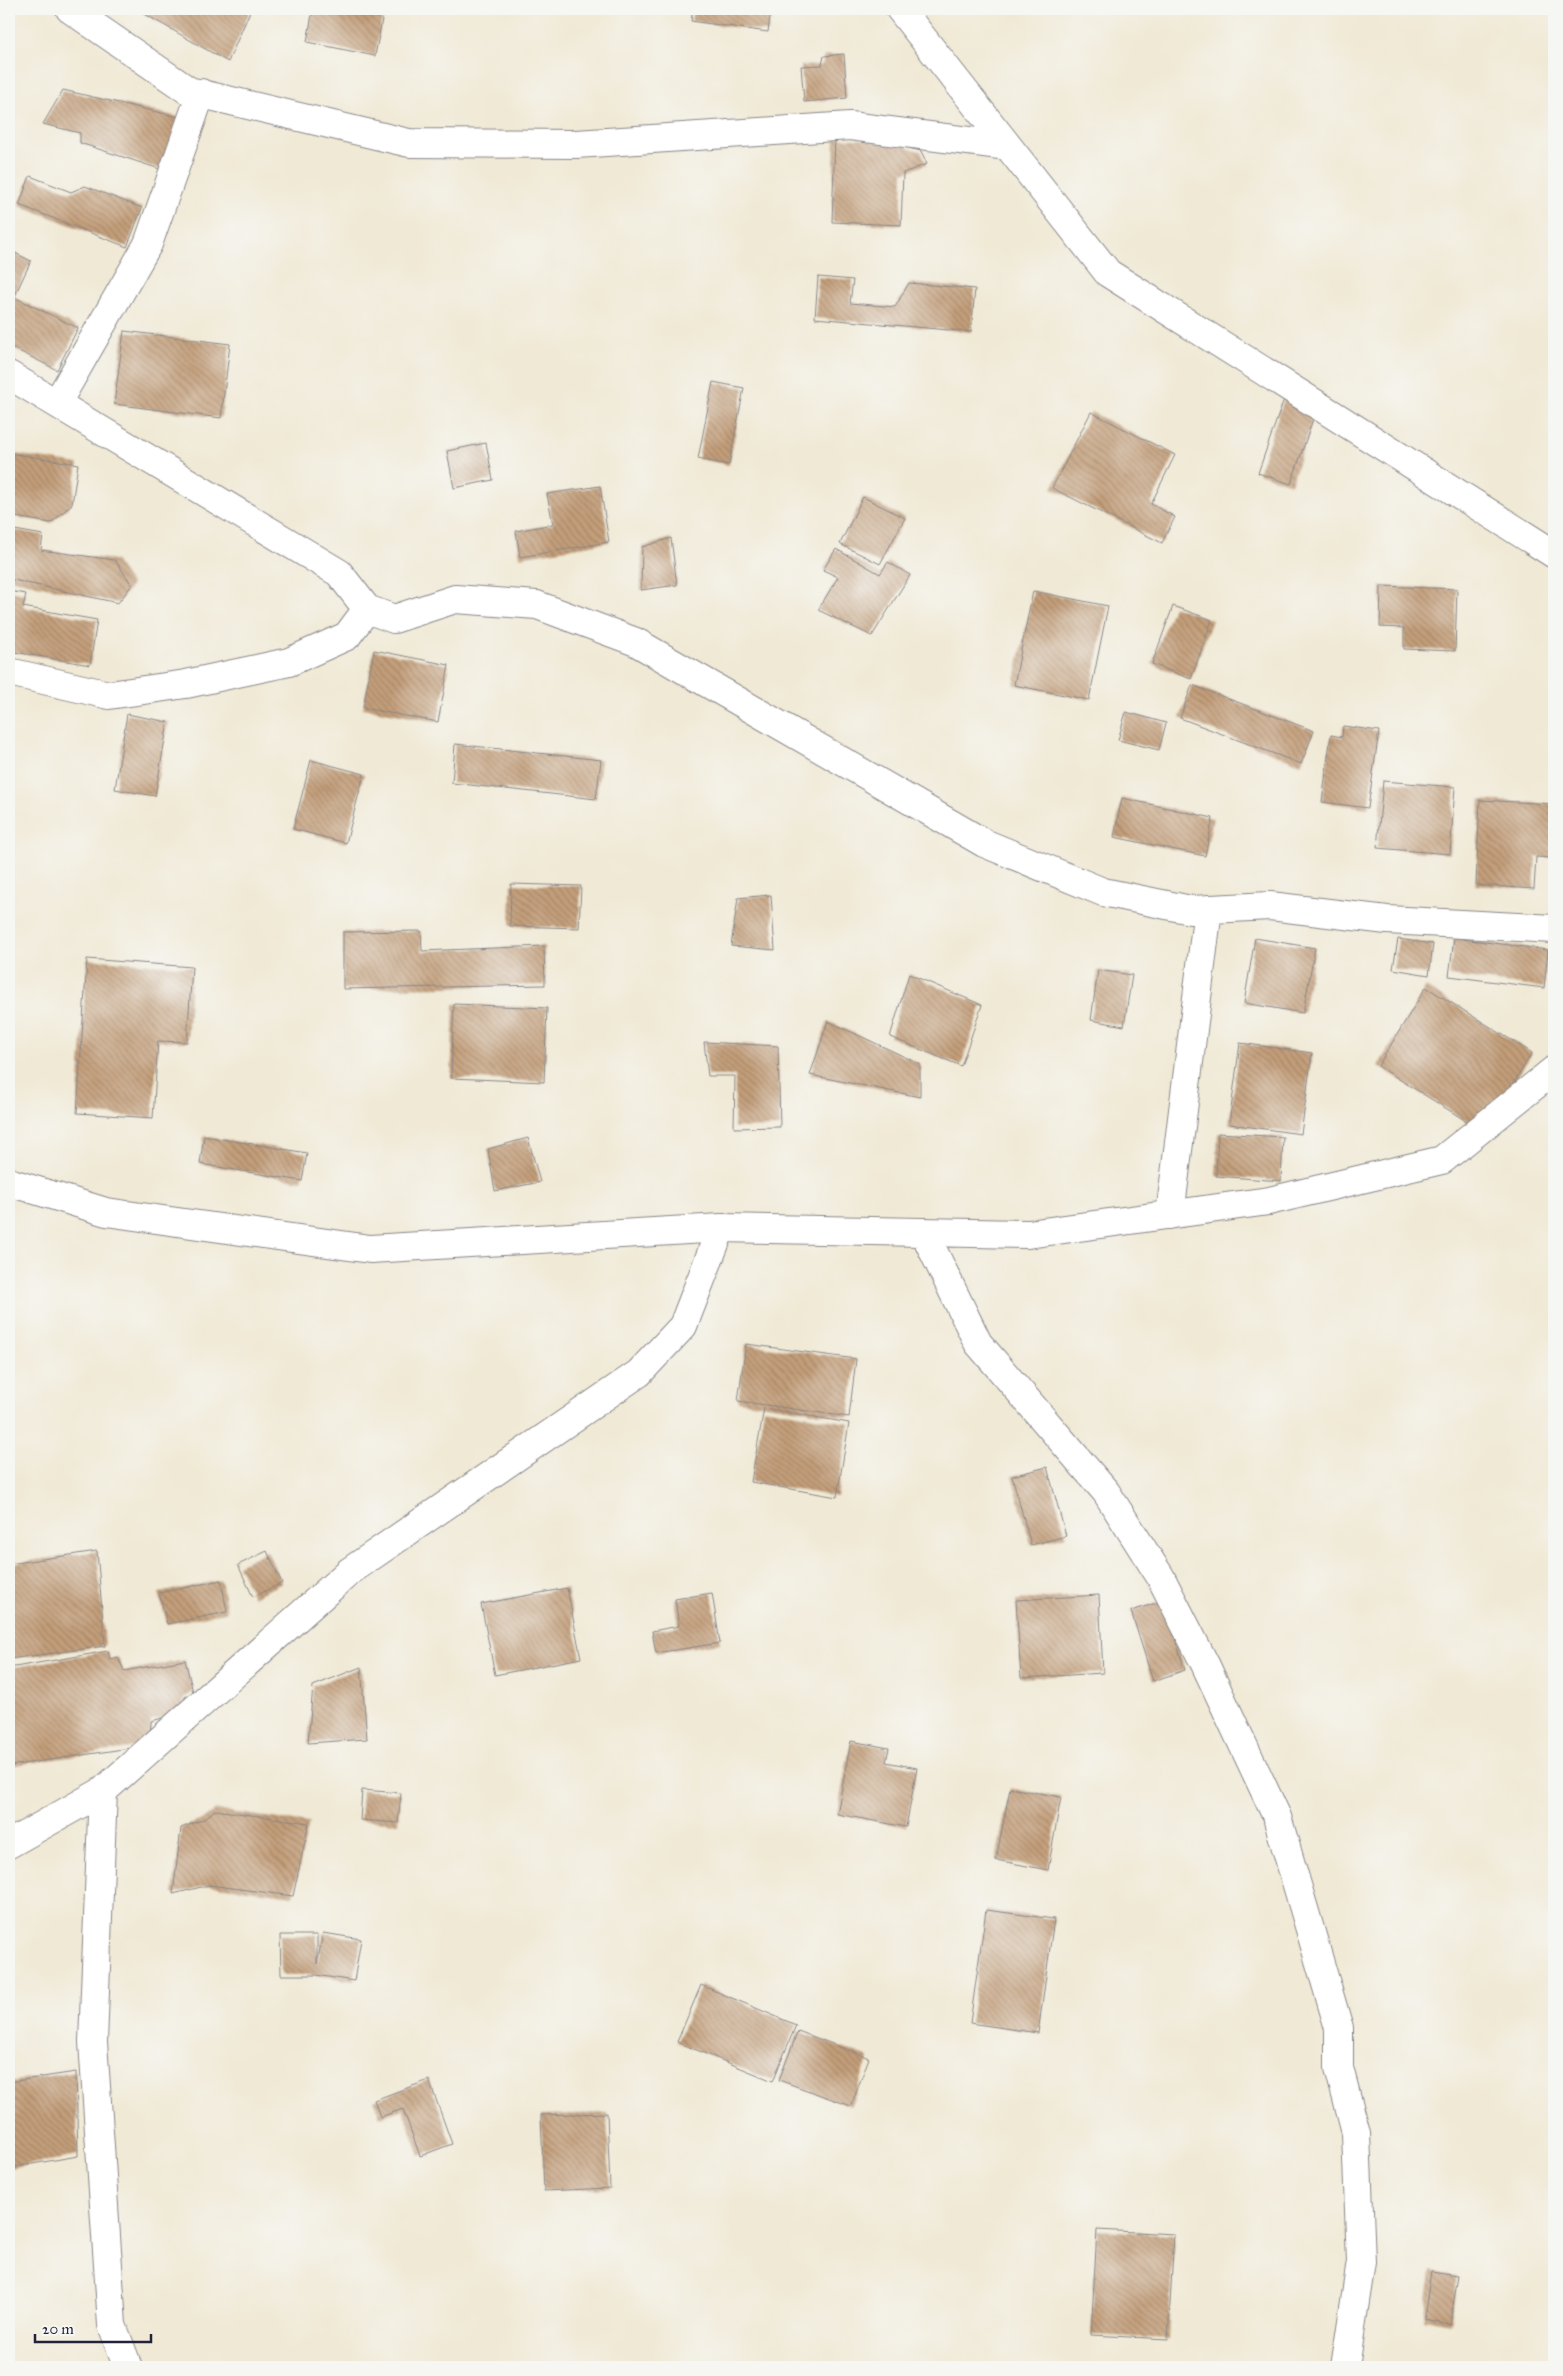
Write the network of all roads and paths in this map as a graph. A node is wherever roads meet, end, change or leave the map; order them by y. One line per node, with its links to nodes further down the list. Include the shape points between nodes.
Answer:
1 (70, 9): 3 (street, via 189,90)
2 (900, 9): 4 (street)
3 (201, 93): 4 (street, via 409,143 576,144 850,126); 6 (street, via 148,244)
4 (1008, 146): 7 (street, via 1108,273)
5 (9, 376): 6 (street)
6 (57, 402): 8 (street, via 339,573)
7 (1554, 554)
8 (367, 609): 9 (street, via 347,636 289,662 186,684 109,695); 10 (street, via 394,620 455,599 537,605 636,642 984,843 1103,892 1191,910)
9 (9, 672)
10 (1208, 909): 11 (street, via 1270,906 1387,920); 14 (street)
11 (1554, 928)
12 (1554, 1070): 14 (street, via 1442,1160 1269,1201)
13 (9, 1182): 15 (street, via 106,1212 370,1249)
14 (1170, 1215): 16 (street, via 1028,1234)
15 (721, 1228): 16 (street); 17 (street, via 683,1326 639,1373 350,1571)
16 (924, 1232): 20 (street, via 978,1344 1106,1492 1160,1576 1277,1817 1339,2028 1339,2068 1356,2133 1361,2262)
17 (103, 1791): 18 (street); 19 (street, via 93,2042 112,2325)
18 (9, 1844)
19 (128, 2367)
20 (1345, 2367)

